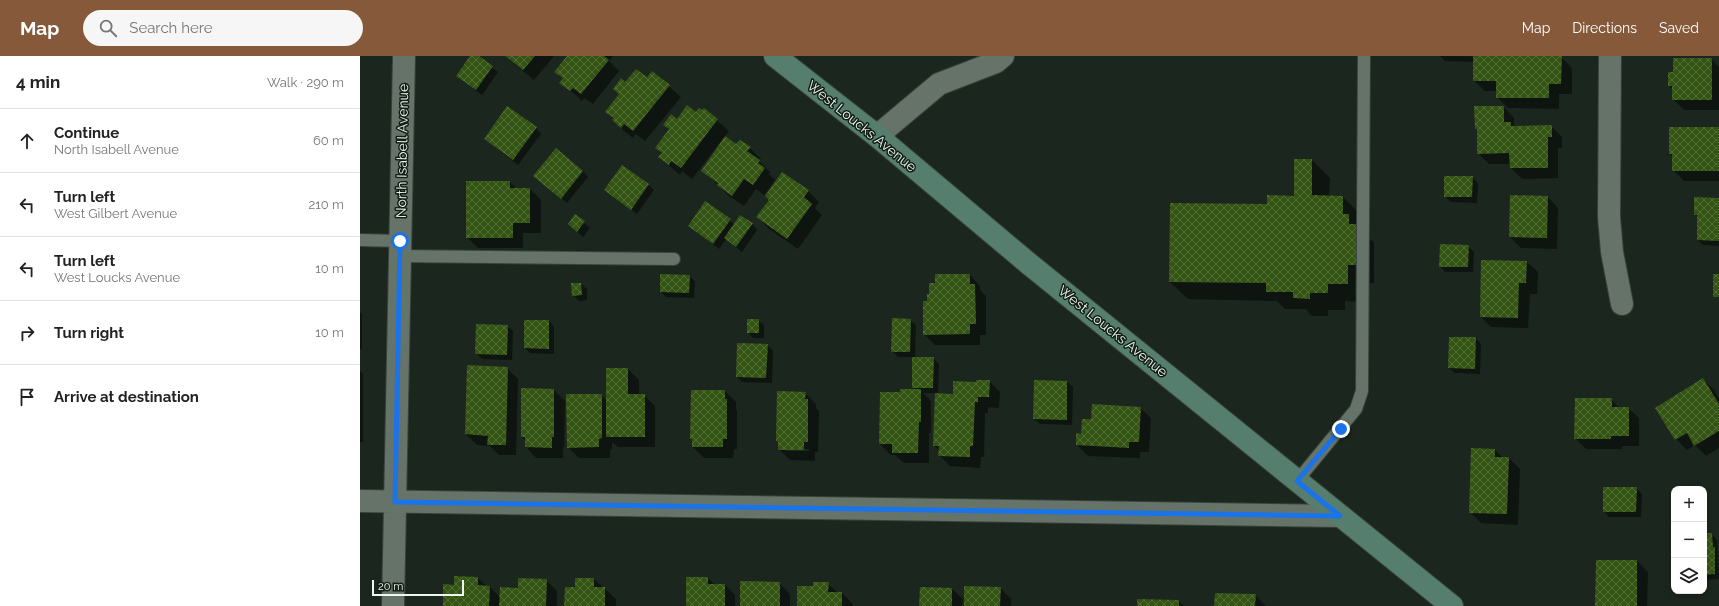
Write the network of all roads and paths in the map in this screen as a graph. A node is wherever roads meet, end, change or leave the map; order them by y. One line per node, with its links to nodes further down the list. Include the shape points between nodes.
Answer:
1 (404, 56): 8 (street, North Isabell Avenue)
2 (775, 56): 6 (street, West Loucks Avenue)
3 (1003, 56): 6 (street, via 996,62 939,84)
4 (1364, 56): 11 (lane, via 1362,391 1356,409)
5 (1610, 56): 10 (street, via 1609,217 1612,252)
6 (877, 136): 11 (street, West Loucks Avenue, via 1028,263)
7 (360, 240): 8 (lane)
8 (400, 248): 9 (lane); 13 (street, North Isabell Avenue)
9 (674, 259)
10 (1622, 304)
11 (1297, 481): 14 (street, West Loucks Avenue)
12 (360, 501): 13 (street)
13 (395, 502): 14 (street); 15 (street, North Isabell Avenue)
14 (1340, 516): 16 (street, West Loucks Avenue)
15 (393, 606)
16 (1452, 606)

